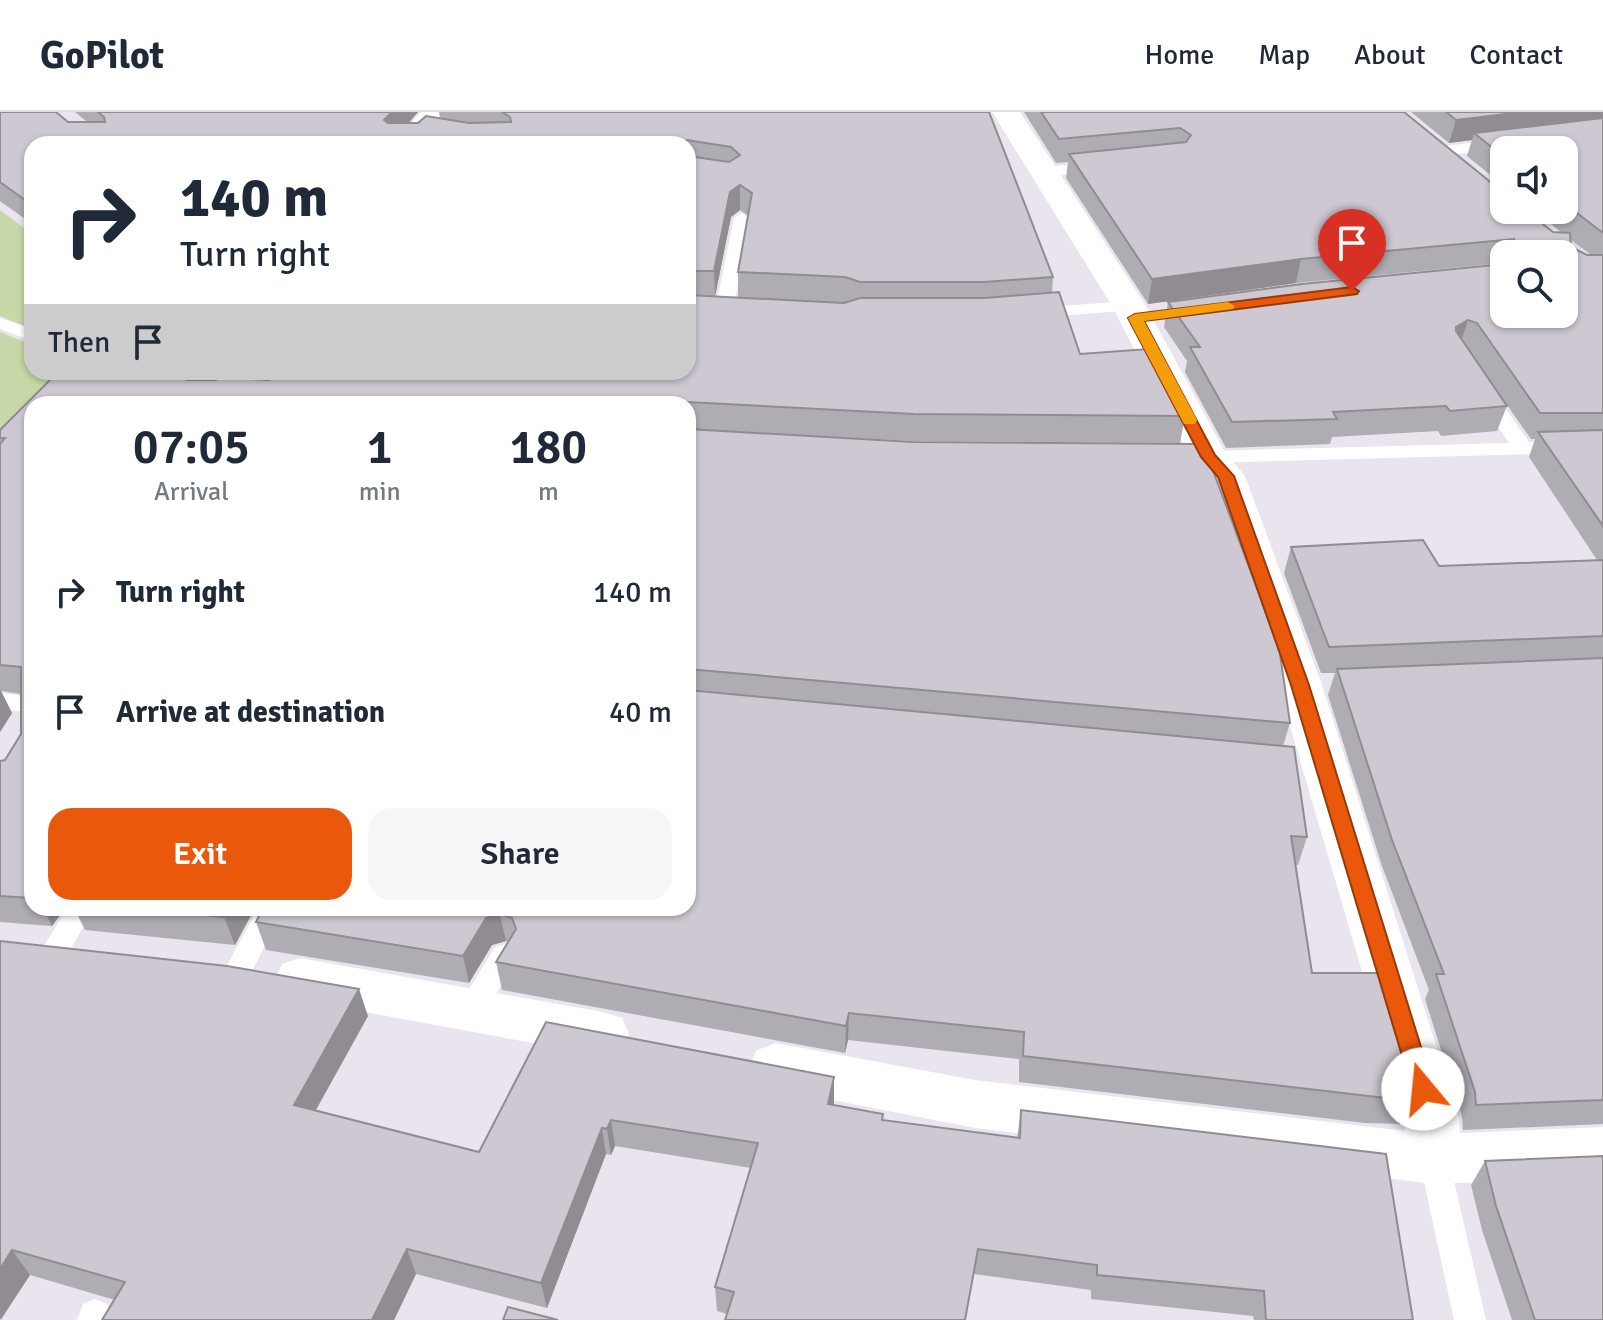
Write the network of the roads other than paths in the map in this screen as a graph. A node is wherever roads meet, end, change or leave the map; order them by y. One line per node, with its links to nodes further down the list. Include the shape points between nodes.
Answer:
1 (1006, 112): 6 (street)
2 (1413, 132): 4 (street)
3 (1490, 146): 4 (lane)
4 (1437, 152): 7 (street)
5 (1117, 165): 6 (lane)
6 (1043, 172): 11 (street)
7 (1471, 178)
8 (742, 218): 10 (lane)
9 (696, 309): 10 (street)
10 (738, 312)
11 (1143, 313): 12 (lane); 18 (street)
12 (1011, 314)
13 (0, 323): 14 (lane)
14 (24, 332)
15 (1475, 378): 17 (lane)
16 (1603, 446): 17 (lane)
17 (1524, 450): 18 (lane)
18 (1193, 456): 28 (street, via 1226,476 1308,684 1308,765 1432,1118)
19 (0, 701): 20 (lane)
20 (24, 704)
21 (264, 916): 23 (lane)
22 (505, 955): 24 (lane)
23 (216, 967): 24 (street)
24 (472, 1009): 25 (street)
25 (645, 1042)
26 (723, 1056): 28 (street, via 975,1104)
27 (1603, 1152): 28 (street)
28 (1434, 1159): 29 (lane)
29 (1470, 1320)

